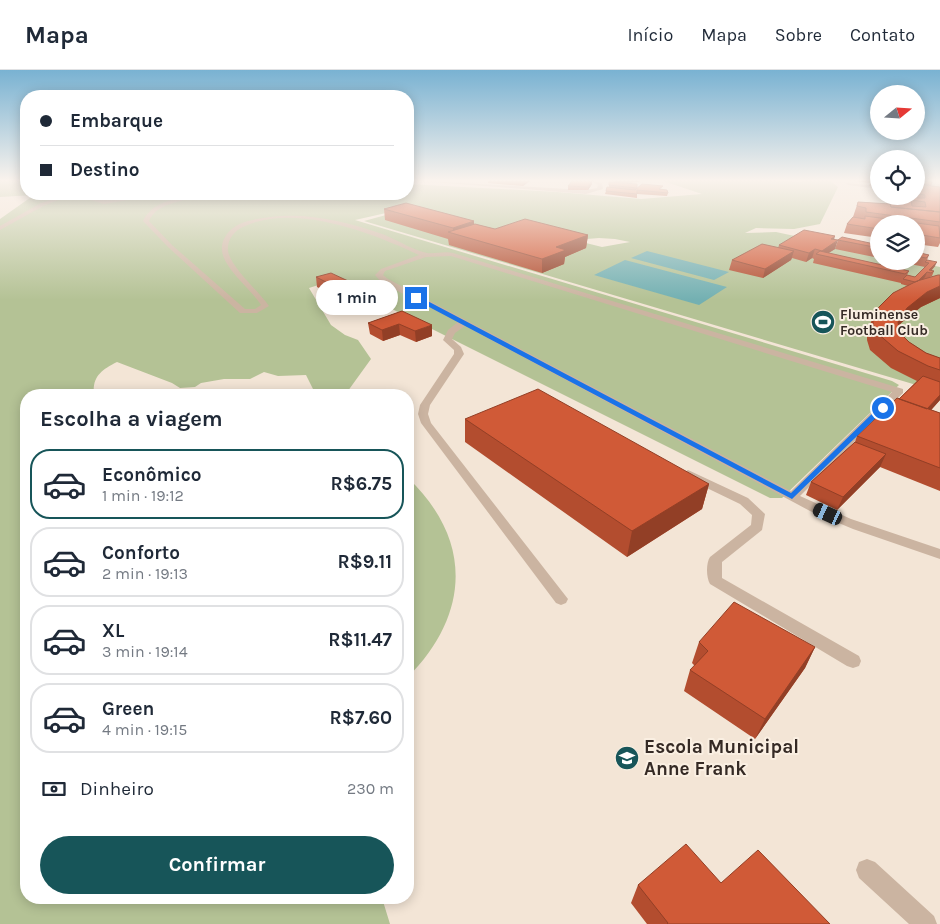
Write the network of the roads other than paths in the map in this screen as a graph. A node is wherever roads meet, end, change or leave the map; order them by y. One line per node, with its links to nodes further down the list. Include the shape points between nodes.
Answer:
1 (15, 220): 5 (street)
2 (146, 220): 3 (street, via 152,230 167,239 170,246 243,311 257,311 266,306 228,260 226,242 236,229)
3 (267, 220)
4 (323, 220): 6 (street, via 360,229)
5 (0, 228)
6 (425, 255): 7 (street, via 383,270 379,275); 9 (street, via 451,254 899,391)
7 (464, 322): 9 (street); 11 (street, via 451,332 447,340 459,354 425,405 426,423)
8 (673, 466): 12 (street, via 744,501 759,514 757,527 716,560 715,580)
9 (792, 497): 10 (street, via 846,522)
10 (940, 554)
11 (560, 599)
12 (854, 661)
13 (867, 870): 14 (street)
14 (926, 924)

